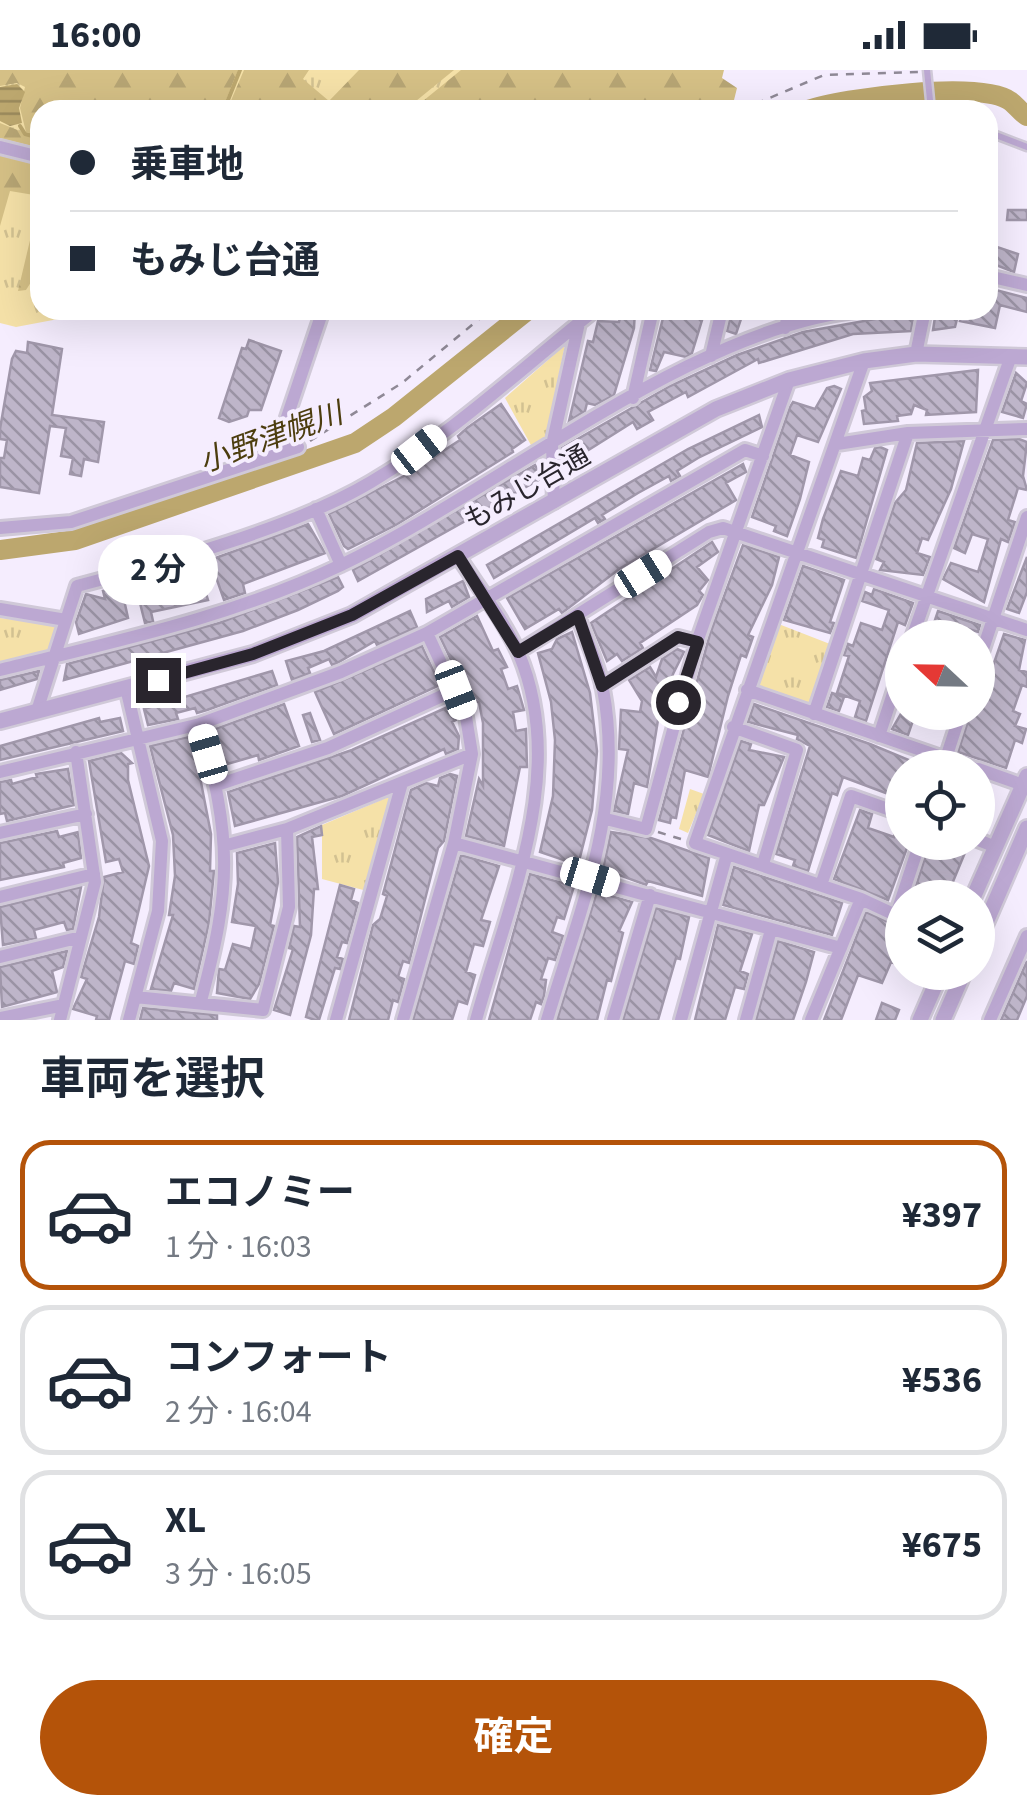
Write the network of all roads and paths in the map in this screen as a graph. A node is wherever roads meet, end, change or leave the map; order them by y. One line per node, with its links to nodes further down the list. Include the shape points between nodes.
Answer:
1 (830, 70): 3 (path)
2 (928, 72): 3 (path); 5 (lane)
3 (824, 75): 4 (path)
4 (765, 100)
5 (930, 100)
6 (998, 136): 8 (lane)
7 (0, 146): 9 (street)
8 (1027, 148)
9 (30, 154)
10 (998, 278): 11 (street)
11 (1027, 285)
12 (321, 320): 34 (street)
13 (478, 320): 33 (path, via 402,384)
14 (583, 320): 20 (street)
15 (651, 320): 27 (street)
16 (720, 320): 23 (street)
17 (787, 320): 21 (street)
18 (817, 320): 21 (street)
19 (923, 320): 22 (street)
20 (579, 323): 32 (street); 37 (street, via 419,450)
21 (785, 328): 23 (street)
22 (916, 354): 24 (street, もみじ台通); 25 (street, もみじ台通)
23 (711, 356): 27 (street)
24 (1019, 356): 29 (street)
25 (864, 361): 26 (street, もみじ台通); 31 (street)
26 (789, 380): 35 (street); 36 (street, もみじ台通, via 716,409)
27 (634, 398): 32 (street)
28 (1027, 429): 29 (street)
29 (983, 430): 30 (street); 45 (street)
30 (908, 433): 31 (street); 44 (street)
31 (837, 444): 41 (street)
32 (552, 445): 36 (street); 43 (street)
33 (298, 448): 34 (street)
34 (276, 453): 39 (street, via 71,522)
35 (763, 456): 40 (street); 46 (street, via 744,450)
36 (554, 502): 42 (street, もみじ台通)
37 (316, 509): 43 (street); 50 (street, via 77,586)
38 (1027, 517): 49 (street)
39 (0, 528)
40 (737, 530): 41 (street); 48 (street, via 708,532); 54 (street)
41 (798, 552): 44 (street); 61 (street)
42 (458, 556): 46 (street); 59 (street, もみじ台通, via 352,615 253,654)
43 (341, 565): 56 (street, via 190,622)
44 (862, 574): 45 (street); 63 (street)
45 (926, 595): 49 (street); 51 (street)
46 (486, 600): 53 (street); 55 (street)
47 (0, 609): 50 (street)
48 (578, 616): 55 (street); 58 (street)
49 (993, 619): 52 (street)
50 (66, 620): 56 (street)
51 (918, 620)
52 (1027, 630)
53 (428, 633): 60 (street); 66 (street)
54 (698, 642): 58 (street, via 678,637); 83 (street)
55 (518, 652): 90 (street, via 540,740 540,776)
56 (56, 656): 57 (street); 62 (street)
57 (0, 670)
58 (602, 686): 80 (street, via 610,755)
59 (126, 688): 62 (street, もみじ台通); 69 (street)
60 (456, 690): 72 (street); 77 (street, via 328,748)
61 (747, 690): 63 (street); 67 (street)
62 (38, 711): 65 (street, もみじ台通)
63 (814, 714): 68 (street)
64 (885, 718): 68 (street)
65 (0, 721)
66 (200, 724): 69 (street); 77 (street)
67 (733, 728): 86 (street); 91 (street, via 797,750)
68 (879, 736): 70 (street)
69 (138, 738): 71 (street); 110 (street, via 162,841 162,876)
70 (922, 750)
71 (76, 752): 73 (street); 79 (street)
72 (472, 754): 76 (street); 85 (street)
73 (0, 772)
74 (995, 773): 75 (street)
75 (1025, 780): 88 (street)
76 (402, 783): 82 (street); 116 (street)
77 (217, 785): 87 (street)
78 (885, 808): 95 (street, via 850,796)
79 (86, 814): 84 (street); 92 (street)
80 (606, 819): 83 (street); 93 (street)
81 (1027, 828): 99 (street)
82 (287, 829): 87 (street); 111 (street, via 289,908 263,1010)
83 (652, 830): 86 (path)
84 (0, 834)
85 (454, 843): 90 (street); 117 (street)
86 (695, 843): 89 (street)
87 (227, 845): 111 (street, via 223,920)
88 (996, 846): 94 (street)
89 (727, 854): 91 (street); 101 (street)
90 (520, 862): 93 (street); 118 (street)
91 (762, 864): 95 (street)
92 (94, 874): 97 (street); 104 (street)
93 (590, 877): 96 (street); 119 (street)
94 (982, 880)
95 (821, 885): 98 (street)
96 (650, 895): 101 (street); 120 (street)
97 (0, 897)
98 (860, 899): 100 (street); 105 (street)
99 (995, 902)
100 (885, 911)
101 (711, 912): 102 (street); 121 (street)
102 (771, 930): 105 (street); 122 (street)
103 (1027, 936): 106 (street)
104 (81, 937): 107 (street); 112 (street)
105 (841, 948): 123 (street)
106 (1023, 954): 126 (street)
107 (0, 957)
108 (932, 990): 124 (street)
109 (956, 990): 125 (street)
110 (135, 997): 111 (street); 115 (street)
111 (201, 1000)
112 (64, 1005): 113 (street); 114 (street)
113 (0, 1018)
114 (60, 1020)
115 (129, 1020)
116 (336, 1020)
117 (403, 1020)
118 (476, 1020)
119 (547, 1020)
120 (613, 1020)
121 (680, 1020)
122 (746, 1020)
123 (811, 1020)
124 (920, 1020)
125 (943, 1020)
126 (990, 1020)

